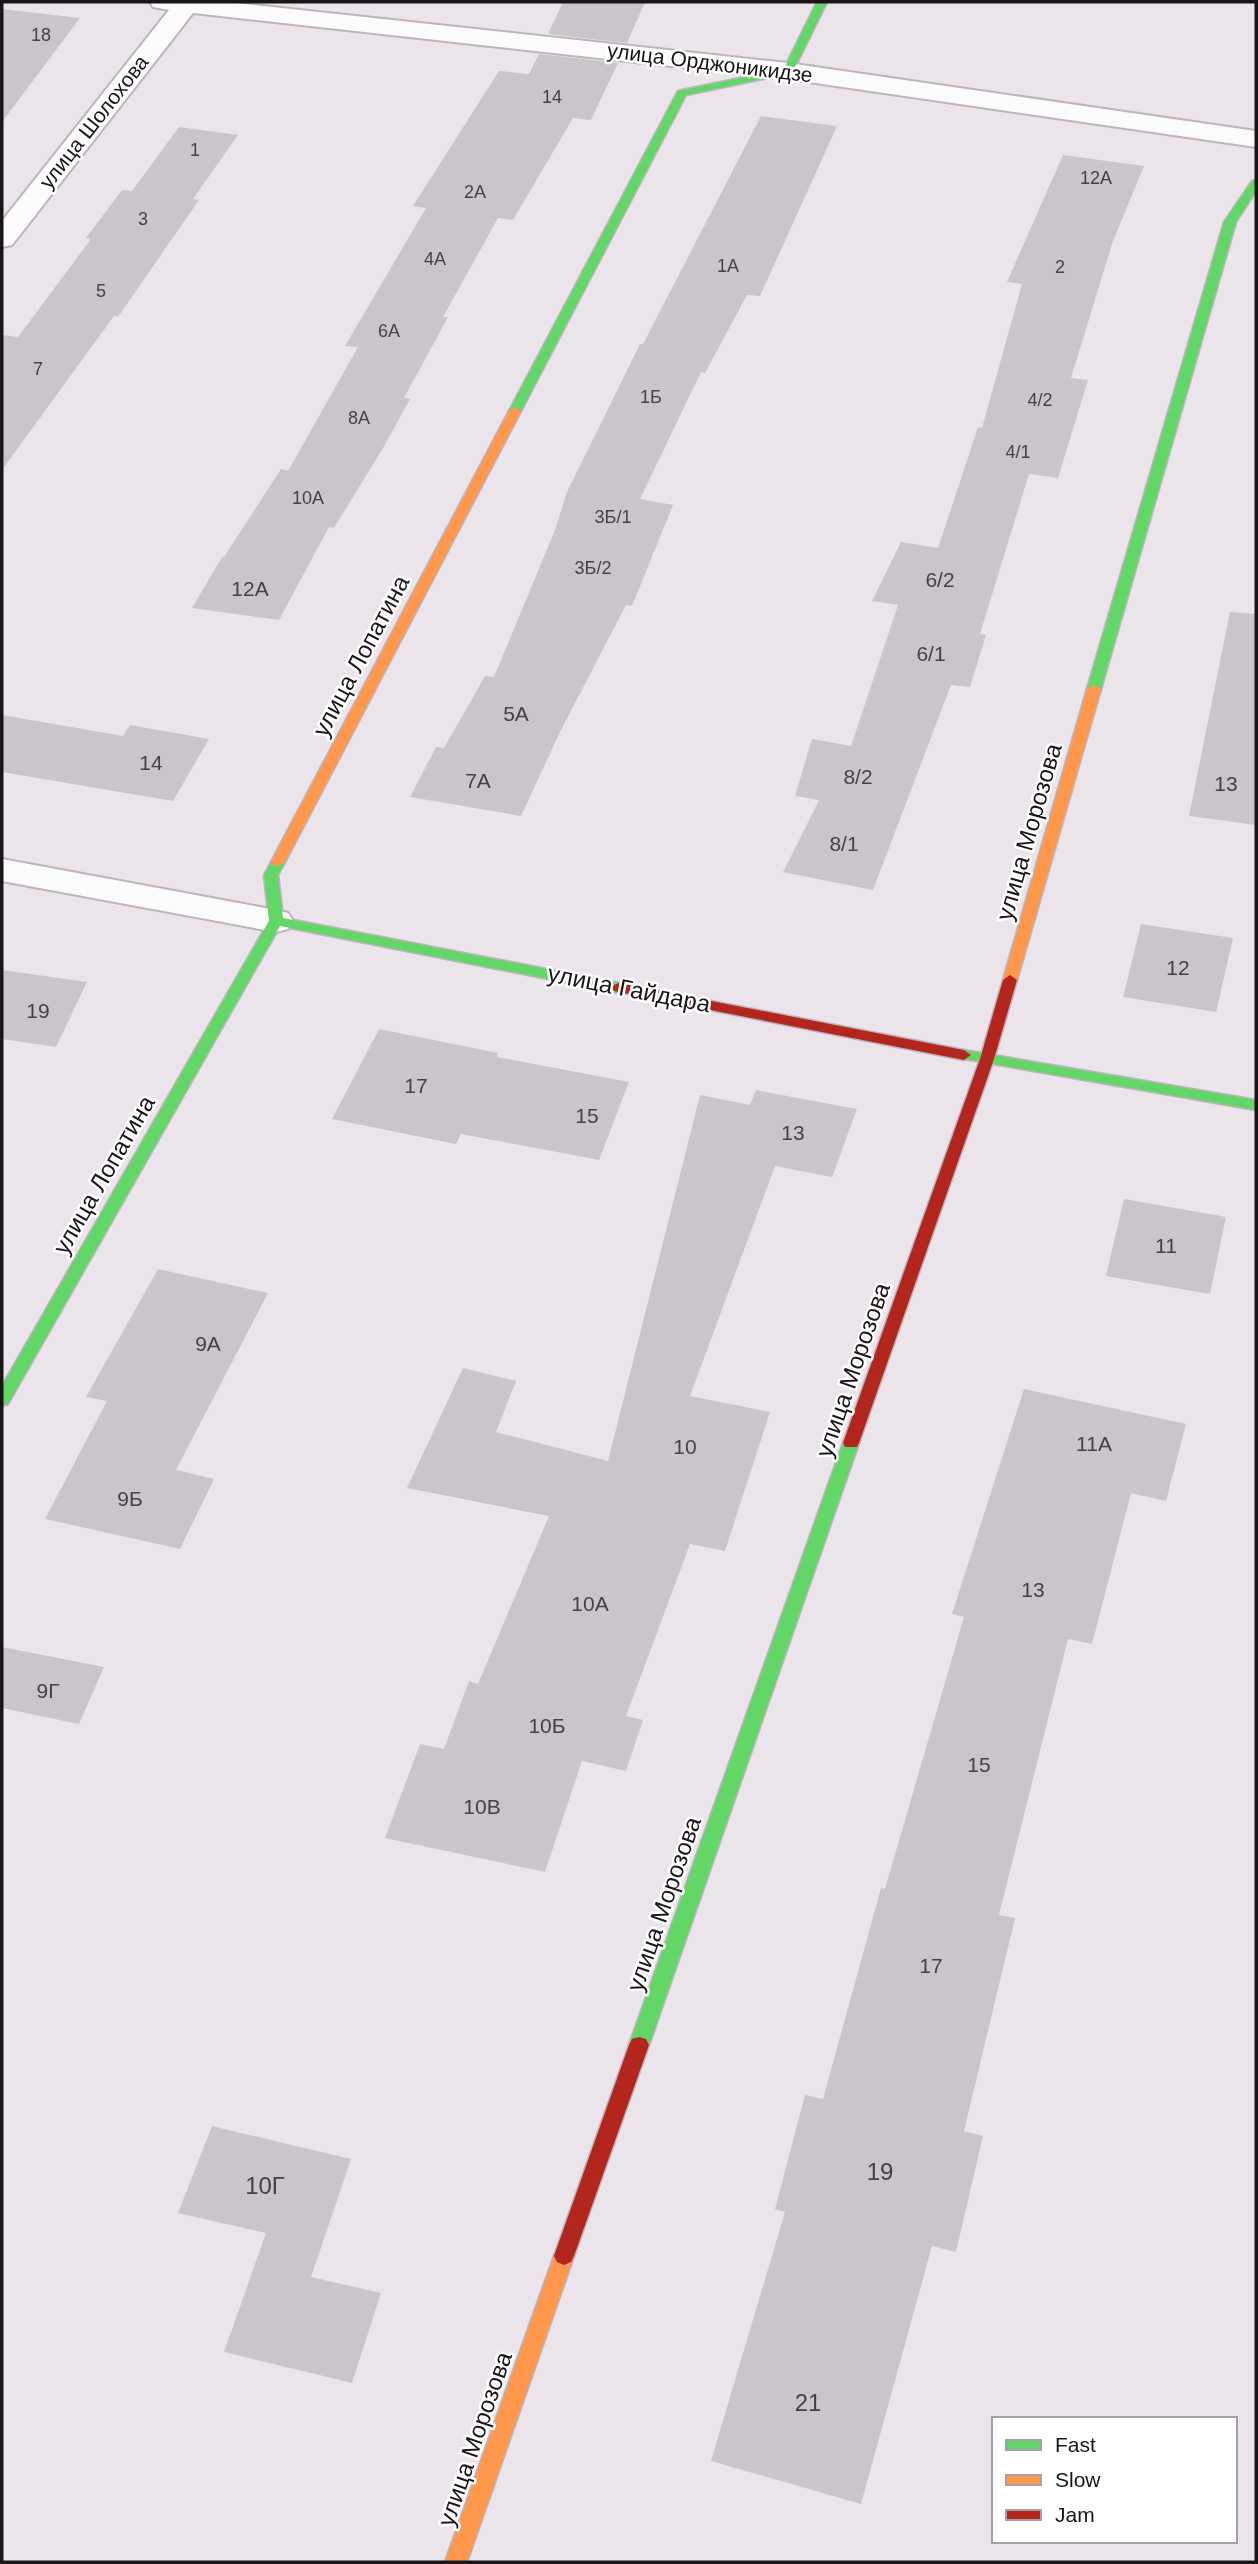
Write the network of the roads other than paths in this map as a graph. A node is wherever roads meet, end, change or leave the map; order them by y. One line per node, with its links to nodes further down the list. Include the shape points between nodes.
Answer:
1 (822, 2): 3 (street)
2 (174, 3): 3 (street, улица Орджоникидзе); 6 (street, улица Шолохова)
3 (788, 71): 4 (street, улица Орджоникидзе); 8 (street, улица Лопатина, via 682,93 271,875)
4 (1256, 139)
5 (1256, 183): 9 (street, улица Морозова, via 1230,222)
6 (2, 239)
7 (2, 870): 8 (street, улица Гайдара)
8 (276, 921): 9 (street, улица Гайдара); 11 (street, улица Лопатина)
9 (987, 1059): 10 (street, улица Гайдара); 12 (street, улица Морозова)
10 (1256, 1105)
11 (2, 1400)
12 (456, 2562)

